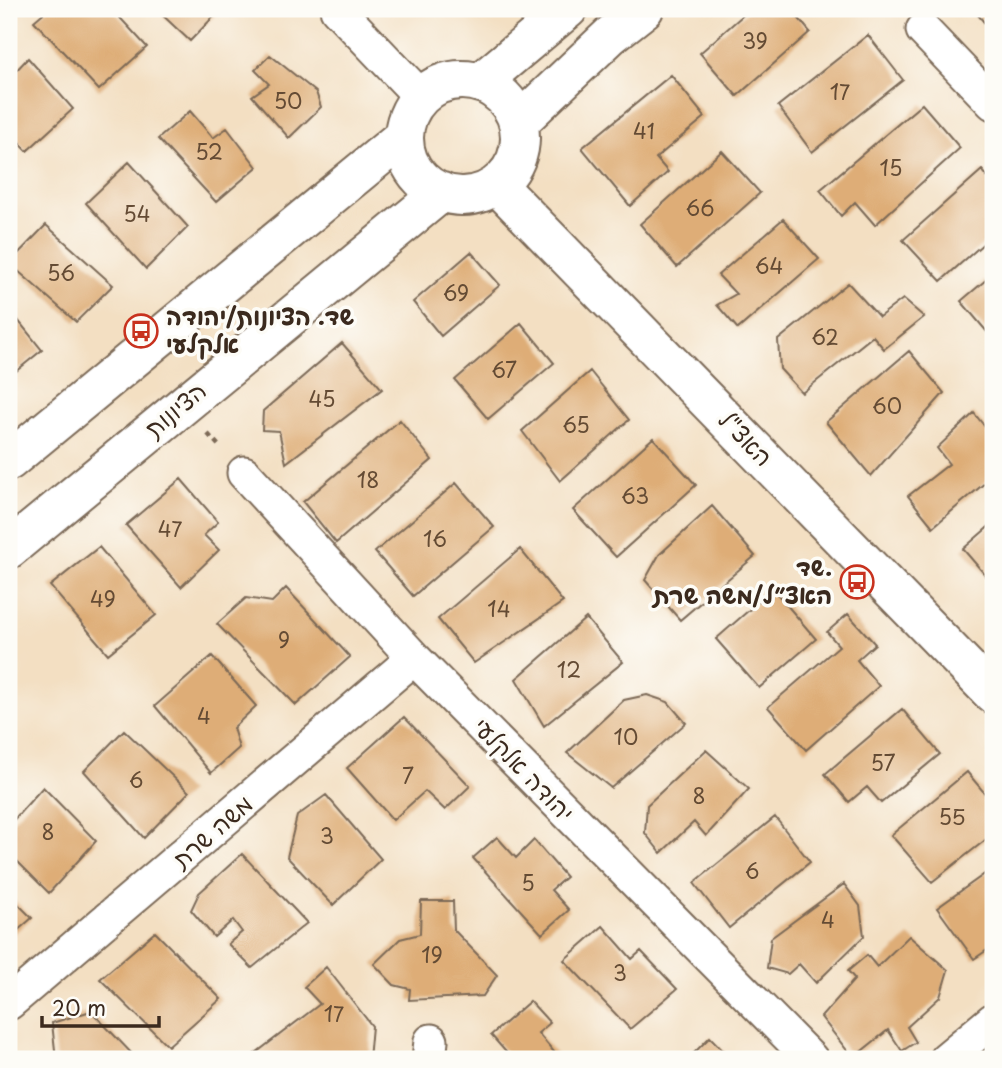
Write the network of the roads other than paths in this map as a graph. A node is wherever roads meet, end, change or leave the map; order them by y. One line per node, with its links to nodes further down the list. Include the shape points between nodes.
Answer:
1 (337, 9): 6 (street)
2 (568, 9): 5 (street)
3 (643, 9): 8 (street)
4 (923, 30): 7 (street)
5 (481, 82): 6 (street, via 449,82); 8 (street, via 510,106)
6 (421, 97): 9 (street, via 406,121)
7 (993, 103)
8 (518, 123): 10 (street, via 517,158)
9 (404, 136): 11 (street, via 414,170); 12 (street)
10 (497, 185): 11 (street, via 480,194); 16 (street, האצ"ל)
11 (442, 192): 14 (street, הציונות)
12 (9, 461)
13 (244, 473): 15 (street, יהודה אלקלעי)
14 (9, 549)
15 (414, 658): 17 (street, משה שרת); 19 (street, יהודה אלקלעי)
16 (993, 694)
17 (9, 1003)
18 (993, 1020): 20 (street)
19 (811, 1059)
20 (946, 1059)

